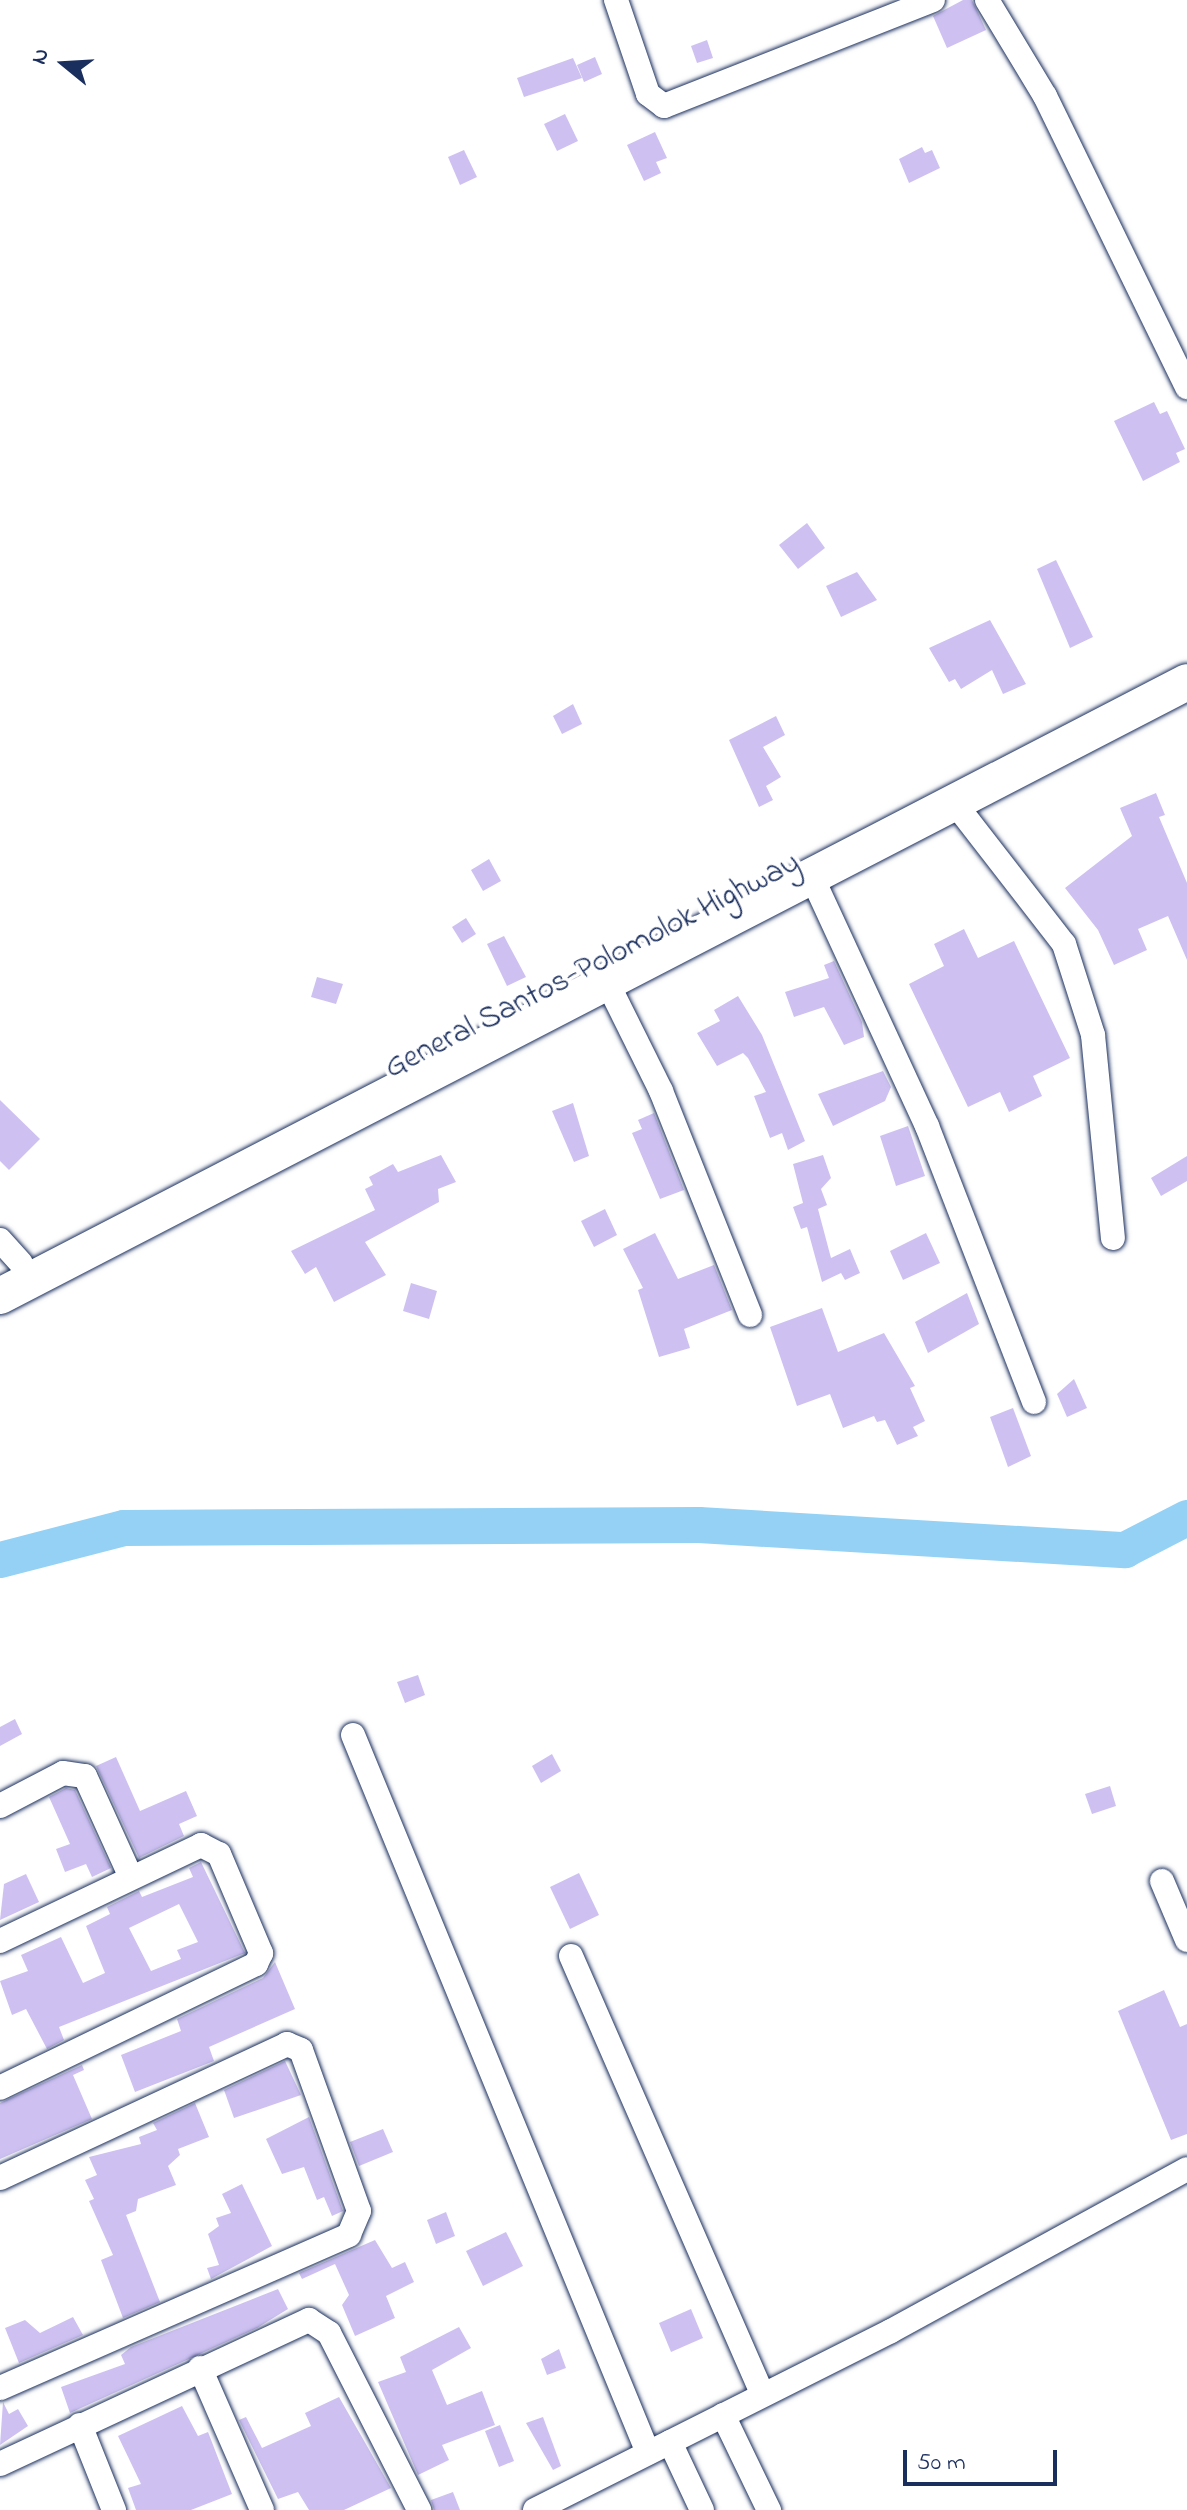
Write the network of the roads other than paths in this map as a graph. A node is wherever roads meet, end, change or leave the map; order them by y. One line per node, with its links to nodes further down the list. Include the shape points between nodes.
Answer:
1 (616, 0): 2 (street, via 648,94 664,106)
2 (933, 0)
3 (987, 0): 4 (street, via 1045,96)
4 (1187, 387)
5 (1187, 663): 11 (highway, General Santos-Polomolok Highway)
6 (1187, 682): 7 (highway)
7 (953, 801): 8 (highway); 10 (street, via 1000,869 1064,944 1093,1035)
8 (811, 875): 9 (highway); 14 (street, via 927,1126)
9 (606, 980): 12 (highway); 13 (street, via 661,1091)
10 (1113, 1238)
11 (7, 1259)
12 (0, 1296)
13 (750, 1315)
14 (1034, 1402)
15 (353, 1735): 30 (street)
16 (0, 1806): 17 (street, via 63,1773 85,1776)
17 (130, 1875): 20 (street); 22 (street, via 182,1849 201,1845 216,1851 261,1953 259,1961)
18 (1162, 1881): 19 (street)
19 (1187, 1940)
20 (0, 1941)
21 (571, 1956): 27 (street)
22 (0, 2088)
23 (1187, 2169): 27 (street)
24 (0, 2178): 26 (street, via 287,2044 301,2050 359,2211 359,2223 349,2235)
25 (200, 2368): 29 (street); 34 (street); 35 (street, via 302,2319 318,2323)
26 (0, 2388)
27 (763, 2395): 28 (street)
28 (723, 2415): 30 (street); 38 (street)
29 (80, 2425): 31 (street); 33 (street)
30 (659, 2447): 32 (street); 37 (street)
31 (0, 2464)
32 (581, 2500): 36 (street)
33 (114, 2510)
34 (262, 2510)
35 (419, 2510)
36 (535, 2510)
37 (702, 2510)
38 (769, 2510)

